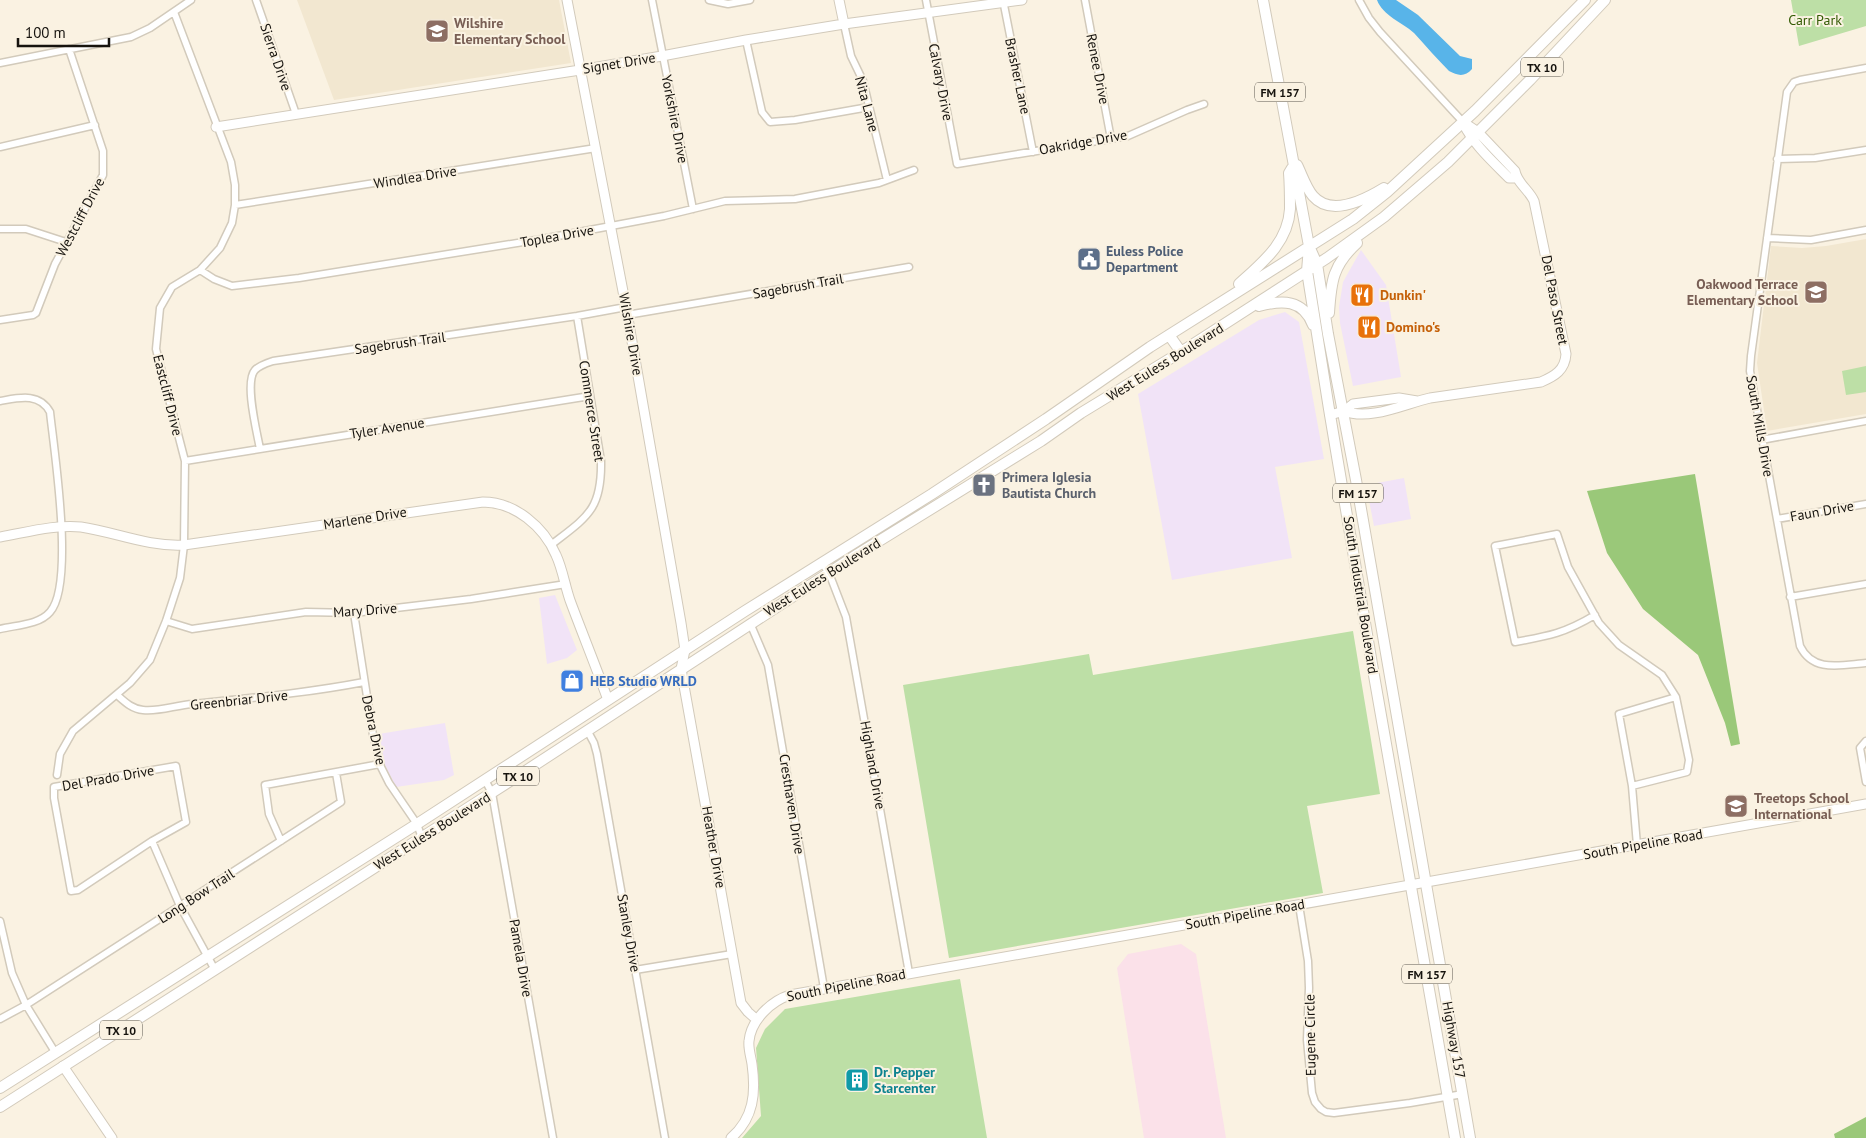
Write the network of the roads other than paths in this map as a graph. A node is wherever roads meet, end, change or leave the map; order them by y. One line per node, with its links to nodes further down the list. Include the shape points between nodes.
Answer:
1 (191, 0): 16 (street)
2 (256, 0): 27 (street, Sierra Drive)
3 (567, 0): 24 (street, Wilshire Drive)
4 (652, 0): 21 (street, Yorkshire Drive)
5 (709, 0): 6 (street, via 728,4)
6 (750, 0)
7 (839, 0): 18 (street, Nita Lane)
8 (926, 0): 17 (street, Calvary Drive)
9 (1022, 0): 15 (street, Signet Drive)
10 (1085, 0): 32 (street, Renee Drive)
11 (1263, 0): 37 (main road, South Industrial Boulevard / FM 157)
12 (1360, 0): 28 (street, Del Paso Street, via 1380,32)
13 (1585, 0): 28 (main road, West Euless Boulevard / TX 10)
14 (1605, 0): 31 (main road, West Euless Boulevard / TX 10)
15 (1003, 1): 17 (street, Signet Drive); 36 (street, Brasher Lane)
16 (174, 12): 20 (street, via 131,37); 30 (street, Eastcliff Drive)
17 (928, 12): 18 (street, Signet Drive); 39 (street, Calvary Drive)
18 (844, 24): 19 (street, Signet Drive); 26 (street, Nita Lane, via 851,56 863,81)
19 (746, 40): 21 (street, Signet Drive); 26 (street, via 762,112 770,122)
20 (69, 49): 22 (street); 29 (street, Westcliff Drive)
21 (662, 56): 24 (street, Signet Drive); 45 (street, Yorkshire Drive)
22 (0, 64)
23 (1866, 68): 38 (street, South Mills Drive, via 1795,81 1787,92)
24 (580, 70): 27 (street, Signet Drive); 34 (street, Wilshire Drive)
25 (1204, 104): 32 (street, Oakridge Drive, via 1128,136)
26 (869, 107): 43 (street, Nita Lane)
27 (296, 114): 30 (street, Signet Drive)
28 (1463, 122): 31 (street, Del Paso Street); 42 (main road, West Euless Boulevard / TX 10)
29 (95, 125): 33 (street); 51 (street, Westcliff Drive, via 103,151 103,175)
30 (216, 127): 44 (street, Eastcliff Drive, via 231,162)
31 (1475, 135): 46 (main road, West Euless Boulevard / TX 10); 70 (street, Del Paso Street, via 1509,178 1516,178 1530,192 1538,213 1566,354 1563,366 1551,378 1541,382 1417,401 1399,398 1353,404)
32 (1111, 139): 36 (street, Oakridge Drive)
33 (0, 147)
34 (596, 148): 44 (street, Windlea Drive); 47 (street, Wilshire Drive)
35 (1866, 150): 38 (street, via 1816,158)
36 (1033, 152): 39 (street, Oakridge Drive)
37 (1291, 152): 40 (main road, South Industrial Boulevard / FM 157); 42 (main road, via 1312,196 1325,204 1336,206 1359,201)
38 (1777, 159): 50 (street, South Mills Drive)
39 (957, 164)
40 (1294, 165): 52 (main road, South Industrial Boulevard / FM 157); 57 (main road, via 1289,174 1289,218 1280,243)
41 (914, 170): 43 (street, Toplea Drive)
42 (1404, 176): 52 (main road, West Euless Boulevard / TX 10, via 1353,219)
43 (887, 180): 45 (street, Toplea Drive, via 795,199 725,201)
44 (235, 205): 55 (street, Eastcliff Drive, via 232,223 220,248)
45 (693, 209): 47 (street, Toplea Drive)
46 (1384, 217): 53 (main road, West Euless Boulevard / TX 10); 62 (main road, via 1340,260 1333,277)
47 (611, 226): 55 (street, Toplea Drive, via 299,278 232,286); 59 (street, Wilshire Drive)
48 (0, 229): 51 (street, via 26,229)
49 (1866, 230): 50 (street, via 1810,240)
50 (1767, 238): 73 (street, South Mills Drive, via 1751,356 1752,386)
51 (66, 242): 61 (street, Westcliff Drive, via 54,264 39,308 33,315)
52 (1309, 246): 53 (main road, South Industrial Boulevard / FM 157); 56 (main road, South Industrial Boulevard / FM 157); 57 (main road, West Euless Boulevard / TX 10)
53 (1317, 264): 56 (main road, West Euless Boulevard / TX 10); 62 (main road, South Industrial Boulevard / FM 157)
54 (909, 267): 59 (street, Sagebrush Trail)
55 (200, 270): 75 (street, Eastcliff Drive, via 172,287 160,308 156,349)
56 (1307, 271): 58 (main road, West Euless Boulevard / TX 10); 64 (main road, South Industrial Boulevard / FM 157)
57 (1223, 300): 63 (main road, West Euless Boulevard / TX 10)
58 (1251, 308): 64 (main road, via 1272,302 1301,308 1310,317); 65 (main road, West Euless Boulevard / TX 10)
59 (627, 311): 60 (street, Sagebrush Trail); 94 (street, Wilshire Drive)
60 (577, 316): 67 (street, Commerce Street); 74 (street, Sagebrush Trail, via 273,361 260,366 254,371 250,386)
61 (0, 320)
62 (1328, 334): 70 (main road, South Industrial Boulevard / FM 157)
63 (1169, 335): 65 (main road); 66 (main road, West Euless Boulevard / TX 10)
64 (1319, 341): 71 (main road, South Industrial Boulevard / FM 157)
65 (1180, 352): 69 (main road, West Euless Boulevard / TX 10)
66 (1098, 383): 69 (main road, via 1090,397); 84 (main road, West Euless Boulevard / TX 10)
67 (590, 396): 74 (street, Tyler Avenue); 81 (street, Commerce Street, via 601,461 599,492 584,520)
68 (0, 401): 78 (street, via 25,397 42,402 50,412)
69 (1094, 406): 85 (main road, West Euless Boulevard / TX 10)
70 (1344, 411): 71 (street, Del Paso Street); 82 (main road, South Industrial Boulevard / FM 157)
71 (1330, 415): 83 (main road, South Industrial Boulevard / FM 157)
72 (1866, 421): 73 (street)
73 (1761, 440): 77 (street, South Mills Drive)
74 (260, 449): 75 (street, Tyler Avenue)
75 (185, 461): 80 (street, Eastcliff Drive)
76 (1866, 504): 77 (street, Faun Drive)
77 (1777, 519): 88 (street, South Mills Drive)
78 (61, 527): 79 (street, Marlene Drive); 80 (street, Marlene Drive, via 80,527 140,541); 93 (street, via 61,582 51,611 33,622)
79 (0, 538)
80 (184, 545): 81 (street, Marlene Drive, via 495,502 517,510); 91 (street, Eastcliff Drive, via 180,578)
81 (551, 545): 86 (street, Marlene Drive)
82 (1367, 545): 83 (main road); 116 (main road, South Industrial Boulevard / FM 157)
83 (1353, 548): 117 (main road, South Industrial Boulevard / FM 157)
84 (822, 563): 85 (street, Highland Drive); 94 (main road, West Euless Boulevard / TX 10)
85 (830, 573): 92 (main road, West Euless Boulevard / TX 10); 125 (street, Highland Drive, via 846,617)
86 (566, 584): 89 (street, Mary Drive); 100 (street, Marlene Drive)
87 (1866, 584): 88 (street)
88 (1790, 597): 95 (street, South Mills Drive, via 1800,646 1808,658 1824,665)
89 (354, 613): 91 (street, Mary Drive, via 306,612 192,629); 97 (street, Debra Drive)
90 (1594, 615): 90 (street, via 1568,567 1558,534 1494,546 1515,642 1548,636 1574,627); 99 (street, via 1619,646 1662,675)
91 (166, 621): 98 (street, Eastcliff Drive, via 150,660)
92 (750, 623): 96 (main road, West Euless Boulevard / TX 10); 126 (street, Cresthaven Drive, via 768,665)
93 (0, 629)
94 (685, 650): 96 (street, Wilshire Drive); 100 (main road, West Euless Boulevard / TX 10)
95 (1866, 663)
96 (681, 669): 101 (main road, West Euless Boulevard / TX 10); 121 (street, Heather Drive)
97 (364, 682): 98 (street, Greenbriar Drive, via 311,692 150,710 136,709); 103 (street, Debra Drive)
98 (117, 695): 105 (street, Eastcliff Drive, via 73,731 60,754)
99 (1676, 697): 108 (street, via 1619,714); 108 (street, via 1689,760 1687,772)
100 (608, 700): 106 (main road, West Euless Boulevard / TX 10)
101 (587, 730): 109 (main road, West Euless Boulevard / TX 10); 124 (street, Stanley Drive, via 597,754)
102 (1866, 741): 107 (street, via 1860,748)
103 (380, 764): 104 (street); 111 (street, Debra Drive)
104 (336, 773): 114 (street, Long Bow Trail, via 341,802); 114 (street, via 265,785 269,814)
105 (57, 775)
106 (485, 780): 109 (street, Pamela Drive); 111 (main road, West Euless Boulevard / TX 10)
107 (1866, 782)
108 (1632, 786): 115 (street)
109 (492, 793): 112 (main road, West Euless Boulevard / TX 10); 137 (street, Pamela Drive)
110 (1866, 804): 115 (street, South Pipeline Road)
111 (417, 824): 112 (street, Debra Drive); 122 (main road, West Euless Boulevard / TX 10)
112 (422, 838): 123 (main road, West Euless Boulevard / TX 10)
113 (152, 841): 113 (street, Del Prado Drive, via 78,890 71,891 54,787 176,766 186,822); 119 (street)
114 (281, 841): 119 (street, Long Bow Trail)
115 (1637, 845): 116 (street, South Pipeline Road)
116 (1426, 882): 117 (street, South Pipeline Road); 133 (main road, Highway 157 / FM 157)
117 (1412, 885): 118 (street, South Pipeline Road); 134 (main road, Highway 157 / FM 157)
118 (1300, 905): 125 (street, South Pipeline Road); 134 (street, Eugene Circle, via 1308,961 1308,1040 1315,1102 1326,1112 1334,1113)
119 (180, 906): 122 (street); 127 (street, Long Bow Trail)
120 (0, 921): 127 (street, via 12,972)
121 (732, 954): 124 (street); 129 (street, Heather Drive, via 741,1003)
122 (208, 957): 123 (street); 130 (main road, West Euless Boulevard / TX 10)
123 (215, 970): 131 (main road, West Euless Boulevard / TX 10)
124 (635, 970): 138 (street, Stanley Drive)
125 (909, 973): 126 (street, South Pipeline Road)
126 (824, 988): 129 (street, South Pipeline Road, via 781,997)
127 (26, 1005): 128 (street, Long Bow Trail); 130 (street)
128 (0, 1019)
129 (757, 1020): 139 (street, South Pipeline Road, via 749,1042 753,1103)
130 (55, 1052): 131 (main road); 132 (main road, West Euless Boulevard / TX 10)
131 (64, 1066): 135 (main road, West Euless Boulevard / TX 10); 136 (street)
132 (0, 1088)
133 (1463, 1094): 134 (street, Eugene Circle); 141 (main road, Highway 157 / FM 157)
134 (1448, 1096): 140 (main road, Highway 157 / FM 157)
135 (0, 1107)
136 (112, 1138)
137 (553, 1138)
138 (665, 1138)
139 (731, 1138)
140 (1455, 1138)
141 (1470, 1138)

